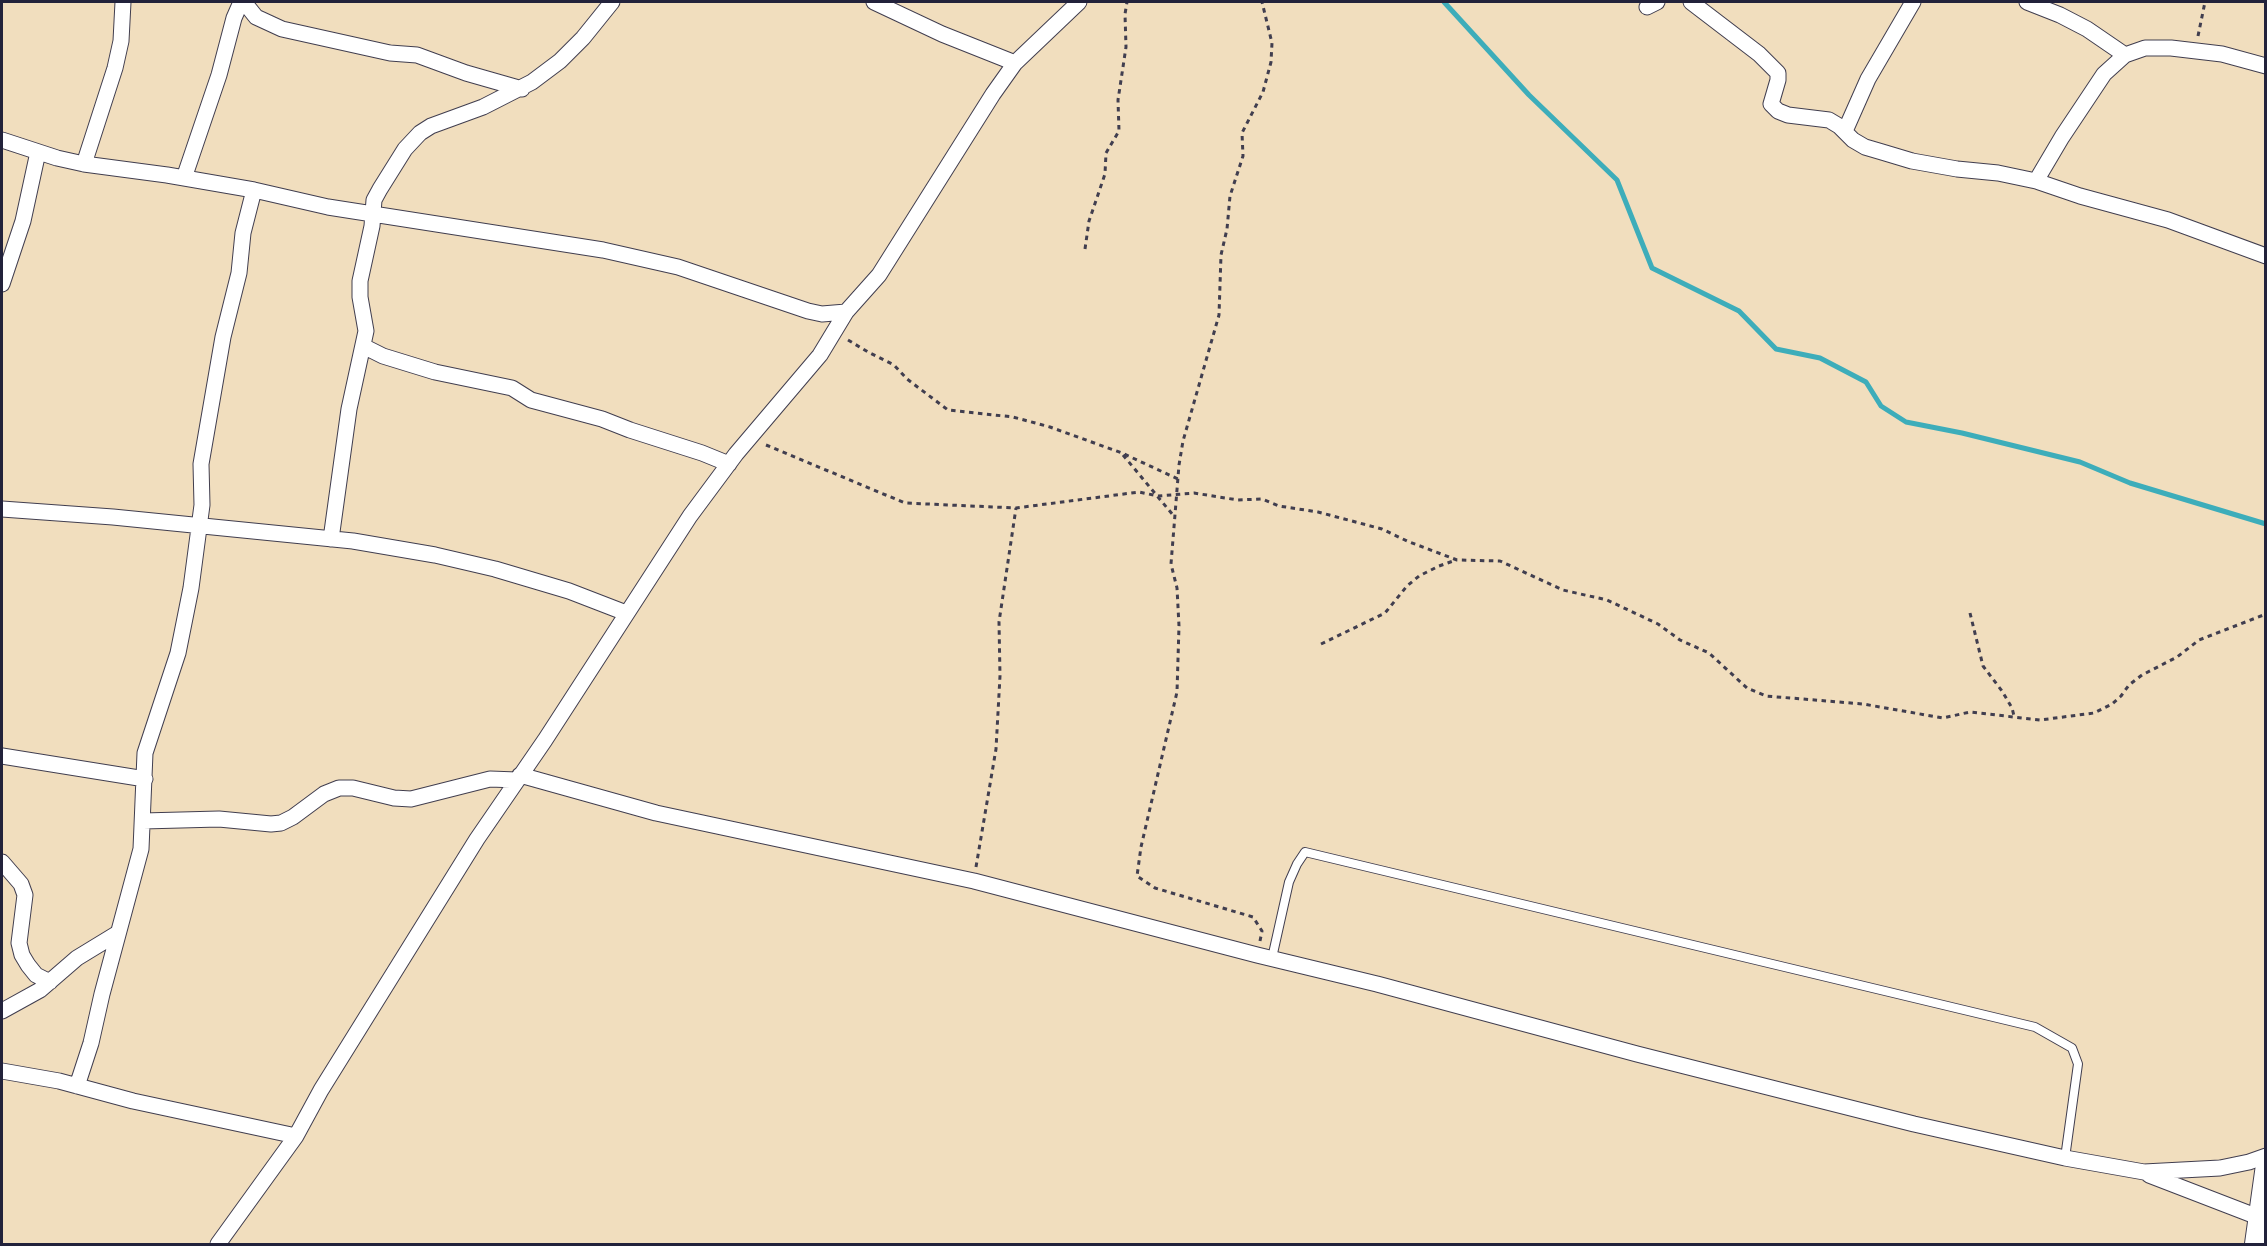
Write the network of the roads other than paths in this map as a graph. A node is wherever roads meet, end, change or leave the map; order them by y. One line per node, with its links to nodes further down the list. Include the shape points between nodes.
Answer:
1 (123, 2): 16 (street, via 115,68)
2 (242, 2): 12 (street, via 256,17 282,29 390,53 417,55); 17 (street)
3 (612, 2): 12 (street, via 560,61)
4 (874, 2): 10 (street)
5 (1079, 2): 10 (street)
6 (1691, 2): 13 (street, via 1778,73 1771,104 1778,111 1829,120)
7 (1913, 2): 13 (street, via 1868,79)
8 (2027, 2): 9 (street, via 2060,15)
9 (2125, 55): 11 (street, via 2145,48 2194,50); 18 (street, via 2104,74)
10 (1016, 63): 25 (street, via 879,275)
11 (2265, 66)
12 (522, 89): 20 (street, via 420,133 386,177 374,200)
13 (1845, 131): 18 (street, via 1865,147 1912,161)
14 (2, 140): 15 (street)
15 (38, 152): 16 (street); 21 (street, via 32,189)
16 (84, 164): 17 (street)
17 (184, 178): 19 (street)
18 (2036, 181): 22 (street, via 2168,220)
19 (254, 190): 20 (street); 30 (street, via 204,445)
20 (373, 214): 24 (street, via 603,250 678,267); 27 (street, via 360,281 366,331)
21 (6, 254): 23 (street)
22 (2265, 256)
23 (2, 284)
24 (808, 311): 25 (street); 26 (street)
25 (846, 312): 26 (street)
26 (831, 337): 28 (street)
27 (363, 346): 28 (street, via 435,372 512,388 531,400 602,419); 31 (street, via 349,409)
28 (729, 464): 32 (street)
29 (2, 509): 30 (street)
30 (198, 525): 31 (street); 35 (street, via 178,653 145,753)
31 (331, 539): 32 (street, via 495,569)
32 (626, 613): 34 (street)
33 (2, 756): 35 (street)
34 (519, 777): 36 (street, via 411,799 339,788 293,817 271,824 219,819); 39 (street, via 656,813 974,881); 44 (street, via 321,1090)
35 (145, 779): 36 (street)
36 (143, 821): 38 (street, via 141,849)
37 (2, 862): 40 (street, via 21,884 25,895 19,943 22,955 36,975)
38 (118, 933): 40 (street, via 62,969); 43 (street)
39 (1264, 956): 46 (street, via 1659,1060); 46 (lane, via 1296,864 1305,852 2035,1027 2072,1048 2078,1064)
40 (50, 982): 41 (street)
41 (2, 1011)
42 (2, 1071): 43 (street)
43 (77, 1086): 44 (street)
44 (296, 1136): 50 (street)
45 (2265, 1156): 48 (street, via 2220,1168)
46 (2065, 1158): 48 (street)
47 (2265, 1164): 49 (street)
48 (2144, 1172): 49 (street)
49 (2262, 1218): 51 (street)
50 (218, 1245)
51 (2255, 1245)

